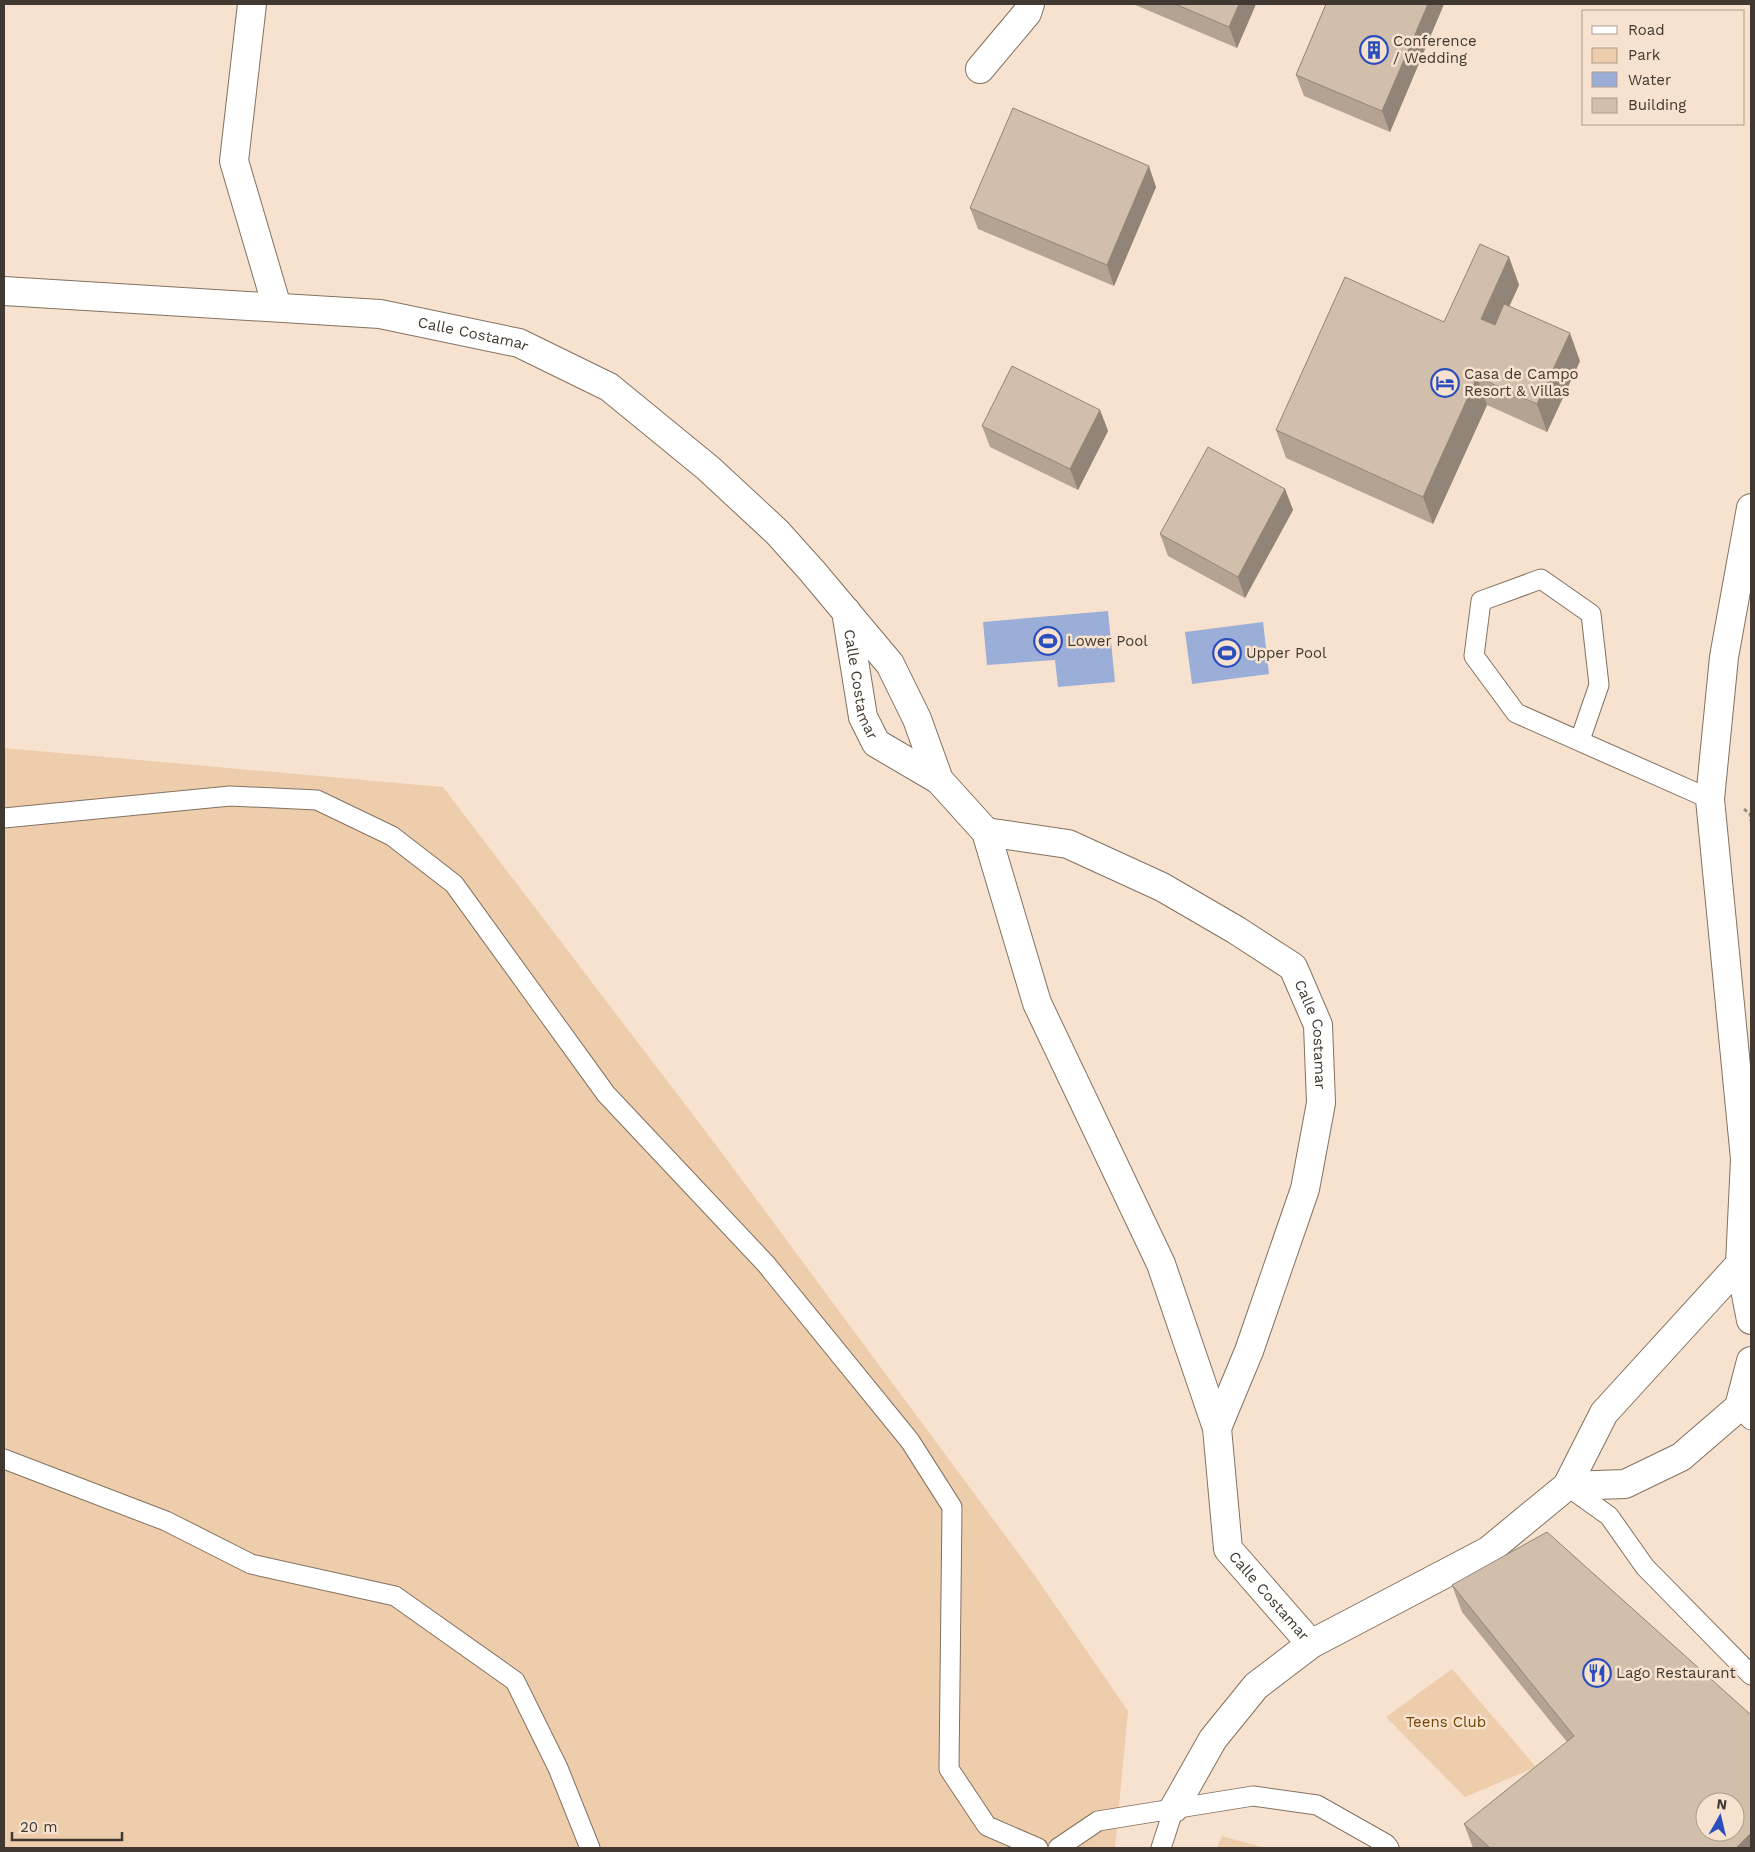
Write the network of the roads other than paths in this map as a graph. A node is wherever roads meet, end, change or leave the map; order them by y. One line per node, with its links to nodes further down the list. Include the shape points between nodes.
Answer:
1 (252, 4): 5 (street, via 234,161)
2 (1030, 4): 3 (street, via 1027,13)
3 (980, 69)
4 (4, 291): 5 (street, Calle Costamar)
5 (277, 308): 7 (street, Calle Costamar, via 380,314 519,343 609,387 708,468 777,532)
6 (1751, 508): 10 (street, via 1724,657)
7 (846, 611): 9 (street, Calle Costamar, via 890,664 918,719); 9 (street, Calle Costamar, via 863,717 876,743)
8 (1580, 740): 8 (lane, via 1599,685 1591,614 1541,579 1481,601 1474,656 1516,713); 10 (lane)
9 (939, 780): 12 (street, Calle Costamar)
10 (1710, 799): 13 (street)
11 (4, 818): 25 (lane, via 230,796 316,800 392,836 454,884 606,1094 766,1264 910,1441 952,1507 949,1769 987,1826)
12 (986, 832): 18 (street, Calle Costamar, via 1036,1003 1161,1264); 18 (street, Calle Costamar, via 1068,844 1162,887 1228,925 1293,966 1318,1025 1321,1103 1306,1189 1249,1351)
13 (1744, 1089): 14 (street)
14 (1745, 1266): 15 (street); 20 (street, via 1604,1413)
15 (1751, 1320)
16 (1751, 1361): 17 (street)
17 (1745, 1414): 20 (street, via 1681,1457 1625,1484)
18 (1217, 1428): 21 (street, Calle Costamar, via 1228,1548)
19 (4, 1459): 24 (lane, via 166,1521 251,1564 395,1596 515,1681 558,1768)
20 (1567, 1486): 21 (street, via 1488,1551); 22 (lane, via 1609,1516 1645,1567)
21 (1311, 1644): 23 (street, via 1256,1686 1213,1739)
22 (1751, 1675)
23 (1174, 1808): 26 (lane, via 1098,1821); 27 (lane); 28 (lane, via 1253,1796 1317,1805)
24 (590, 1848)
25 (1038, 1848)
26 (1058, 1848)
27 (1161, 1848)
28 (1390, 1848)

